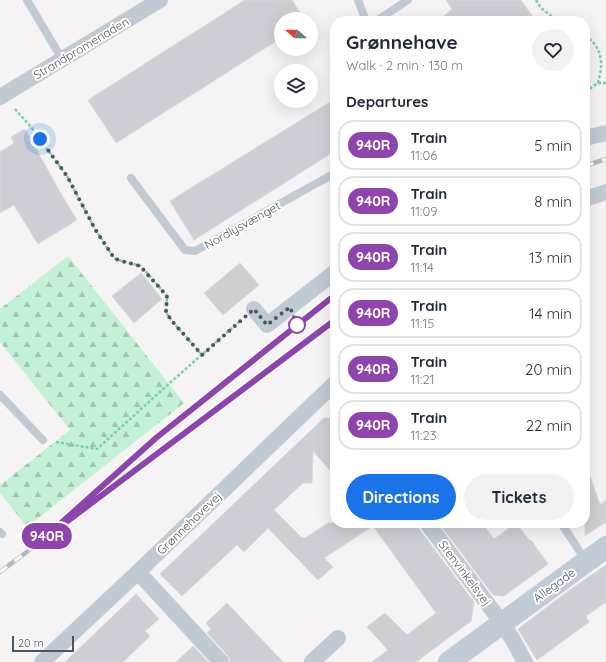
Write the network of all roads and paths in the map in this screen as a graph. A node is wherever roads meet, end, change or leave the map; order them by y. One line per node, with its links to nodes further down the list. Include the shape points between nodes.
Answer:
1 (27, 0): 10 (lane)
2 (160, 0): 10 (street, Strandpromenaden)
3 (358, 0): 6 (lane)
4 (408, 0): 7 (lane)
5 (536, 0): 8 (path)
6 (364, 16)
7 (384, 16)
8 (551, 16)
9 (590, 39): 11 (path, via 599,51)
10 (62, 59): 16 (street, Strandpromenaden)
11 (601, 67): 12 (path); 13 (path)
12 (606, 70)
13 (598, 83): 14 (path); 15 (path)
14 (606, 83)
15 (590, 89)
16 (1, 94): 25 (path, via 31,127 67,176 95,229 114,258 140,266 167,296 166,312 171,320)
17 (606, 133): 18 (street)
18 (590, 137)
19 (330, 176): 20 (lane, Nordlysvænget, via 195,251 185,250)
20 (131, 178)
21 (606, 192): 22 (street)
22 (590, 197)
23 (330, 276): 24 (street, via 267,325)
24 (254, 309): 25 (path)
25 (202, 355): 28 (path, via 97,449)
26 (330, 393): 33 (street, Grønnehavevej)
27 (0, 395): 28 (lane)
28 (43, 440)
29 (432, 528): 34 (street, Stenvinkelsvej)
30 (564, 528): 32 (lane)
31 (606, 547): 32 (main road, Allegade)
32 (587, 561): 34 (main road, Allegade)
33 (138, 572): 36 (street, Grønnehavevej); 37 (street)
34 (502, 623): 39 (main road, Allegade); 40 (street)
35 (338, 638): 38 (street)
36 (42, 662)
37 (221, 662)
38 (312, 662)
39 (449, 662)
40 (525, 662)

